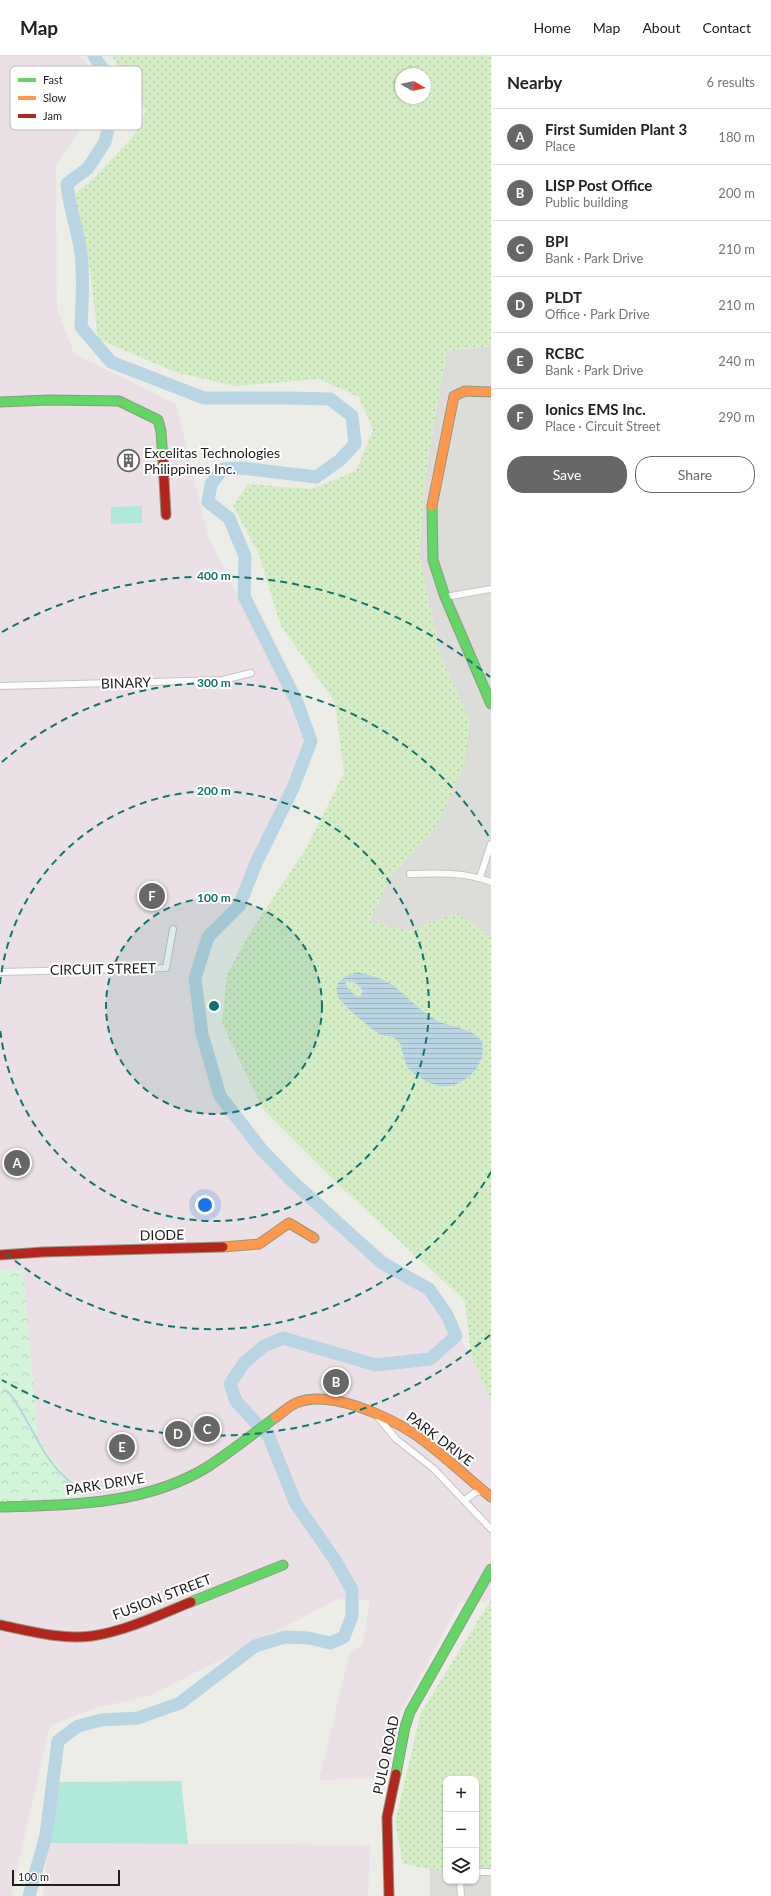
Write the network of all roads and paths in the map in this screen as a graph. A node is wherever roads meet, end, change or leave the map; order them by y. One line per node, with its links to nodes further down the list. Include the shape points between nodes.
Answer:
1 (491, 392): 5 (street, via 465,391 454,396 432,506 433,560)
2 (0, 402): 3 (street, via 118,401 158,420 161,431)
3 (166, 515)
4 (491, 589): 5 (street)
5 (445, 597): 8 (street)
6 (251, 674): 7 (street, BINARY, via 223,680)
7 (0, 686)
8 (491, 704)
9 (491, 844): 11 (street)
10 (410, 874): 11 (street, via 441,872)
11 (480, 877): 12 (street)
12 (491, 882)
13 (173, 929): 14 (street, CIRCUIT STREET, via 166,968)
14 (0, 972)
15 (314, 1238): 16 (street, DIODE, via 290,1223 260,1244 202,1249)
16 (0, 1255)
17 (377, 1416): 18 (street, PARK DRIVE, via 398,1424 417,1436); 20 (street, PARK DRIVE, via 396,1439 434,1469); 21 (street, PARK DRIVE, via 353,1405 332,1400 314,1399 295,1403 209,1466 166,1486 111,1500 64,1505)
18 (483, 1491): 19 (street, PARK DRIVE); 20 (street, via 476,1492)
19 (491, 1497)
20 (465, 1500): 22 (street, PARK DRIVE)
21 (0, 1507)
22 (491, 1529)
23 (283, 1565): 25 (street, FUSION STREET, via 127,1628 91,1636 52,1636)
24 (491, 1569): 29 (street, PULO ROAD, via 410,1712 405,1727 387,1817)
25 (0, 1625)
26 (479, 1872): 27 (street)
27 (491, 1872)
28 (460, 1884): 30 (street)
29 (389, 1896)
30 (461, 1896)

